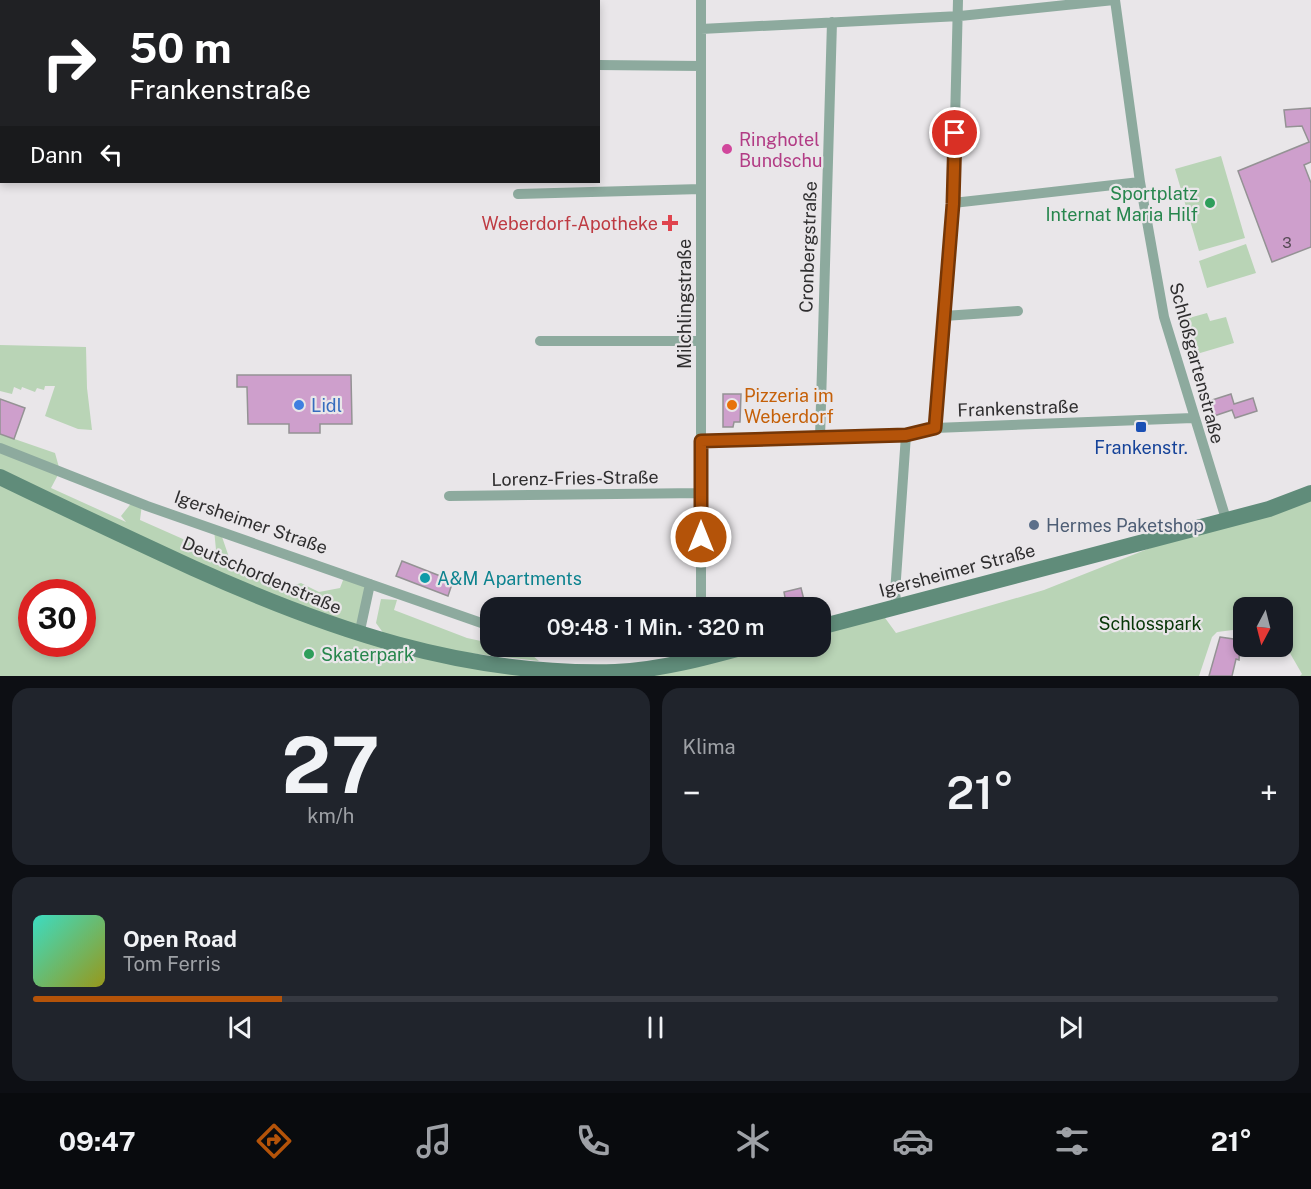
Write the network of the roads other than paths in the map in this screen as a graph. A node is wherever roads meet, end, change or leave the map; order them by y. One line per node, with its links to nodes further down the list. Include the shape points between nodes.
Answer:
1 (701, 0): 7 (street, Milchlingstraße)
2 (958, 0): 5 (street)
3 (1114, 0): 4 (street); 10 (street, Schloßgartenstraße)
4 (1099, 1): 5 (street)
5 (960, 16): 6 (street); 13 (street)
6 (832, 22): 7 (street); 21 (street, Cronbergstraße)
7 (701, 29): 9 (street, Milchlingstraße)
8 (600, 65): 9 (street)
9 (701, 66): 11 (street, Milchlingstraße)
10 (1140, 182): 13 (street); 18 (street, Schloßgartenstraße, via 1164,317)
11 (701, 189): 12 (street); 16 (street, Milchlingstraße)
12 (518, 194)
13 (953, 204): 15 (street)
14 (1018, 310): 15 (street)
15 (944, 316): 19 (street)
16 (701, 341): 17 (street); 22 (street, Milchlingstraße)
17 (540, 342)
18 (1193, 418): 19 (street, Frankenstraße); 30 (street, Schloßgartenstraße)
19 (935, 428): 20 (street, Frankenstraße)
20 (906, 435): 21 (street, Frankenstraße); 33 (street)
21 (820, 438): 22 (street, Frankenstraße)
22 (701, 441): 25 (street, Milchlingstraße)
23 (0, 448): 31 (street, Igersheimer Straße, via 142,504)
24 (0, 477): 36 (street, Deutschordenstraße, via 271,603)
25 (701, 493): 27 (street, Lorenz-Fries-Straße); 32 (street, Milchlingstraße)
26 (1311, 493): 29 (street, Igersheimer Straße)
27 (449, 496)
28 (1311, 501): 29 (street)
29 (1269, 509): 30 (street, Igersheimer Straße)
30 (1226, 519): 33 (street, Igersheimer Straße)
31 (370, 584): 34 (street, Igersheimer Straße); 36 (street)
32 (701, 597)
33 (897, 607): 35 (street, Igersheimer Straße)
34 (480, 622)
35 (831, 624)
36 (359, 635): 37 (street, Deutschordenstraße, via 405,649 522,671 615,672)
37 (683, 657)

